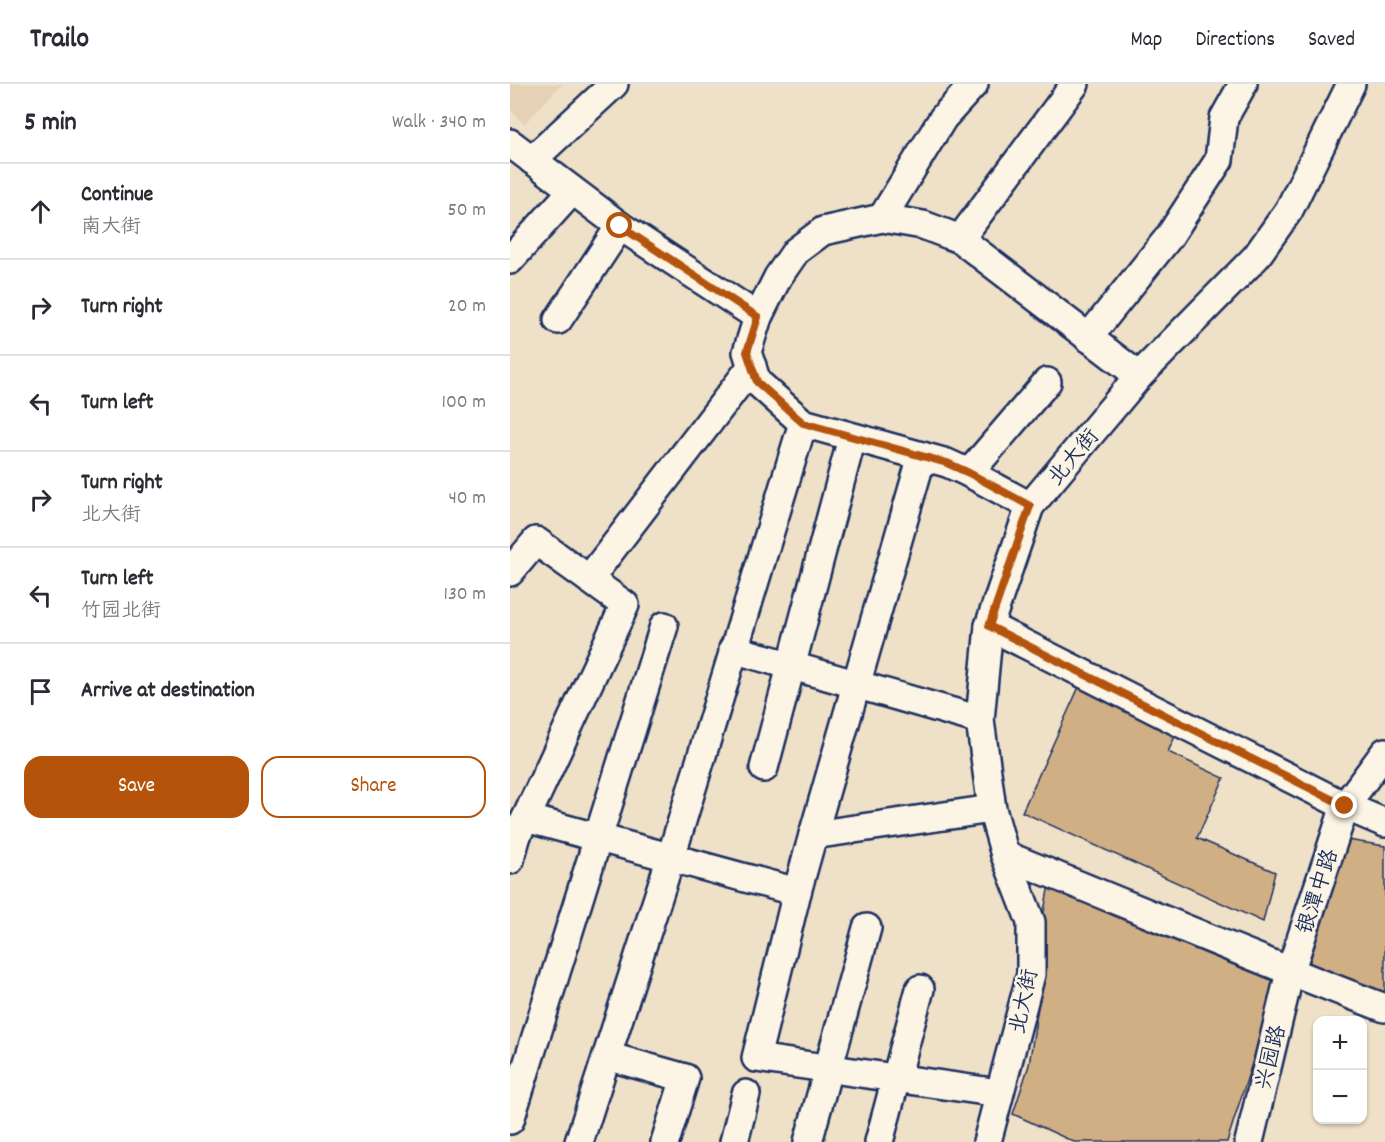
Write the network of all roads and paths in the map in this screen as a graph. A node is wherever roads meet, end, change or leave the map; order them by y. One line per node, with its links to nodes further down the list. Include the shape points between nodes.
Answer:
1 (614, 84): 7 (street)
2 (974, 84): 9 (street, via 943,118)
3 (1076, 84): 11 (street)
4 (1243, 84): 15 (street, via 1224,118 1219,160 1169,237)
5 (1351, 84): 17 (street, 北大街, via 1289,210 1256,257)
6 (510, 143): 7 (street)
7 (532, 160): 8 (street)
8 (572, 191): 10 (street); 12 (street)
9 (882, 218): 11 (street, via 923,225); 13 (street, via 822,231 796,251)
10 (620, 226): 13 (street); 14 (street)
11 (960, 239): 15 (street)
12 (510, 260)
13 (758, 317): 16 (street, via 747,352)
14 (558, 320)
15 (1088, 338): 17 (street)
16 (752, 366): 19 (street, via 757,382); 25 (street)
17 (1139, 376): 23 (street, 北大街)
18 (1047, 382): 22 (street)
19 (803, 423): 20 (street); 28 (street)
20 (852, 438): 21 (street); 29 (street)
21 (922, 456): 22 (street); 30 (street)
22 (969, 473): 23 (street)
23 (1030, 506): 27 (street, 北大街)
24 (510, 572): 25 (street, via 537,541)
25 (589, 579): 37 (street, via 625,605)
26 (664, 626): 39 (street)
27 (989, 626): 31 (street, 北大街); 34 (street)
28 (733, 649): 29 (street); 41 (street)
29 (791, 666): 30 (street); 33 (street)
30 (857, 685): 31 (street); 38 (street)
31 (980, 720): 35 (street, 北大街)
32 (1385, 752): 34 (street, 银潭中路)
33 (764, 768)
34 (1345, 806): 36 (street); 45 (street, 银潭中路)
35 (992, 809): 38 (street); 40 (street, 北大街)
36 (1385, 823)
37 (518, 828): 39 (street); 42 (street)
38 (813, 836): 43 (street)
39 (598, 837): 41 (street); 53 (street)
40 (1005, 855): 45 (street); 51 (street, 北大街, via 1031,922 1031,974)
41 (671, 857): 43 (street); 48 (street)
42 (510, 860)
43 (796, 892): 49 (street, via 756,1058)
44 (867, 928): 49 (street)
45 (1290, 972): 47 (street); 60 (street, 兴园路)
46 (920, 989): 50 (street)
47 (1385, 1008)
48 (607, 1056): 55 (street); 56 (street, via 685,1078)
49 (828, 1068): 50 (street); 58 (street)
50 (896, 1078): 51 (street); 59 (street)
51 (999, 1093): 54 (street, 北大街)
52 (747, 1094): 57 (street)
53 (510, 1120)
54 (992, 1140)
55 (579, 1142)
56 (665, 1142)
57 (734, 1142)
58 (808, 1142)
59 (879, 1142)
60 (1249, 1142)

